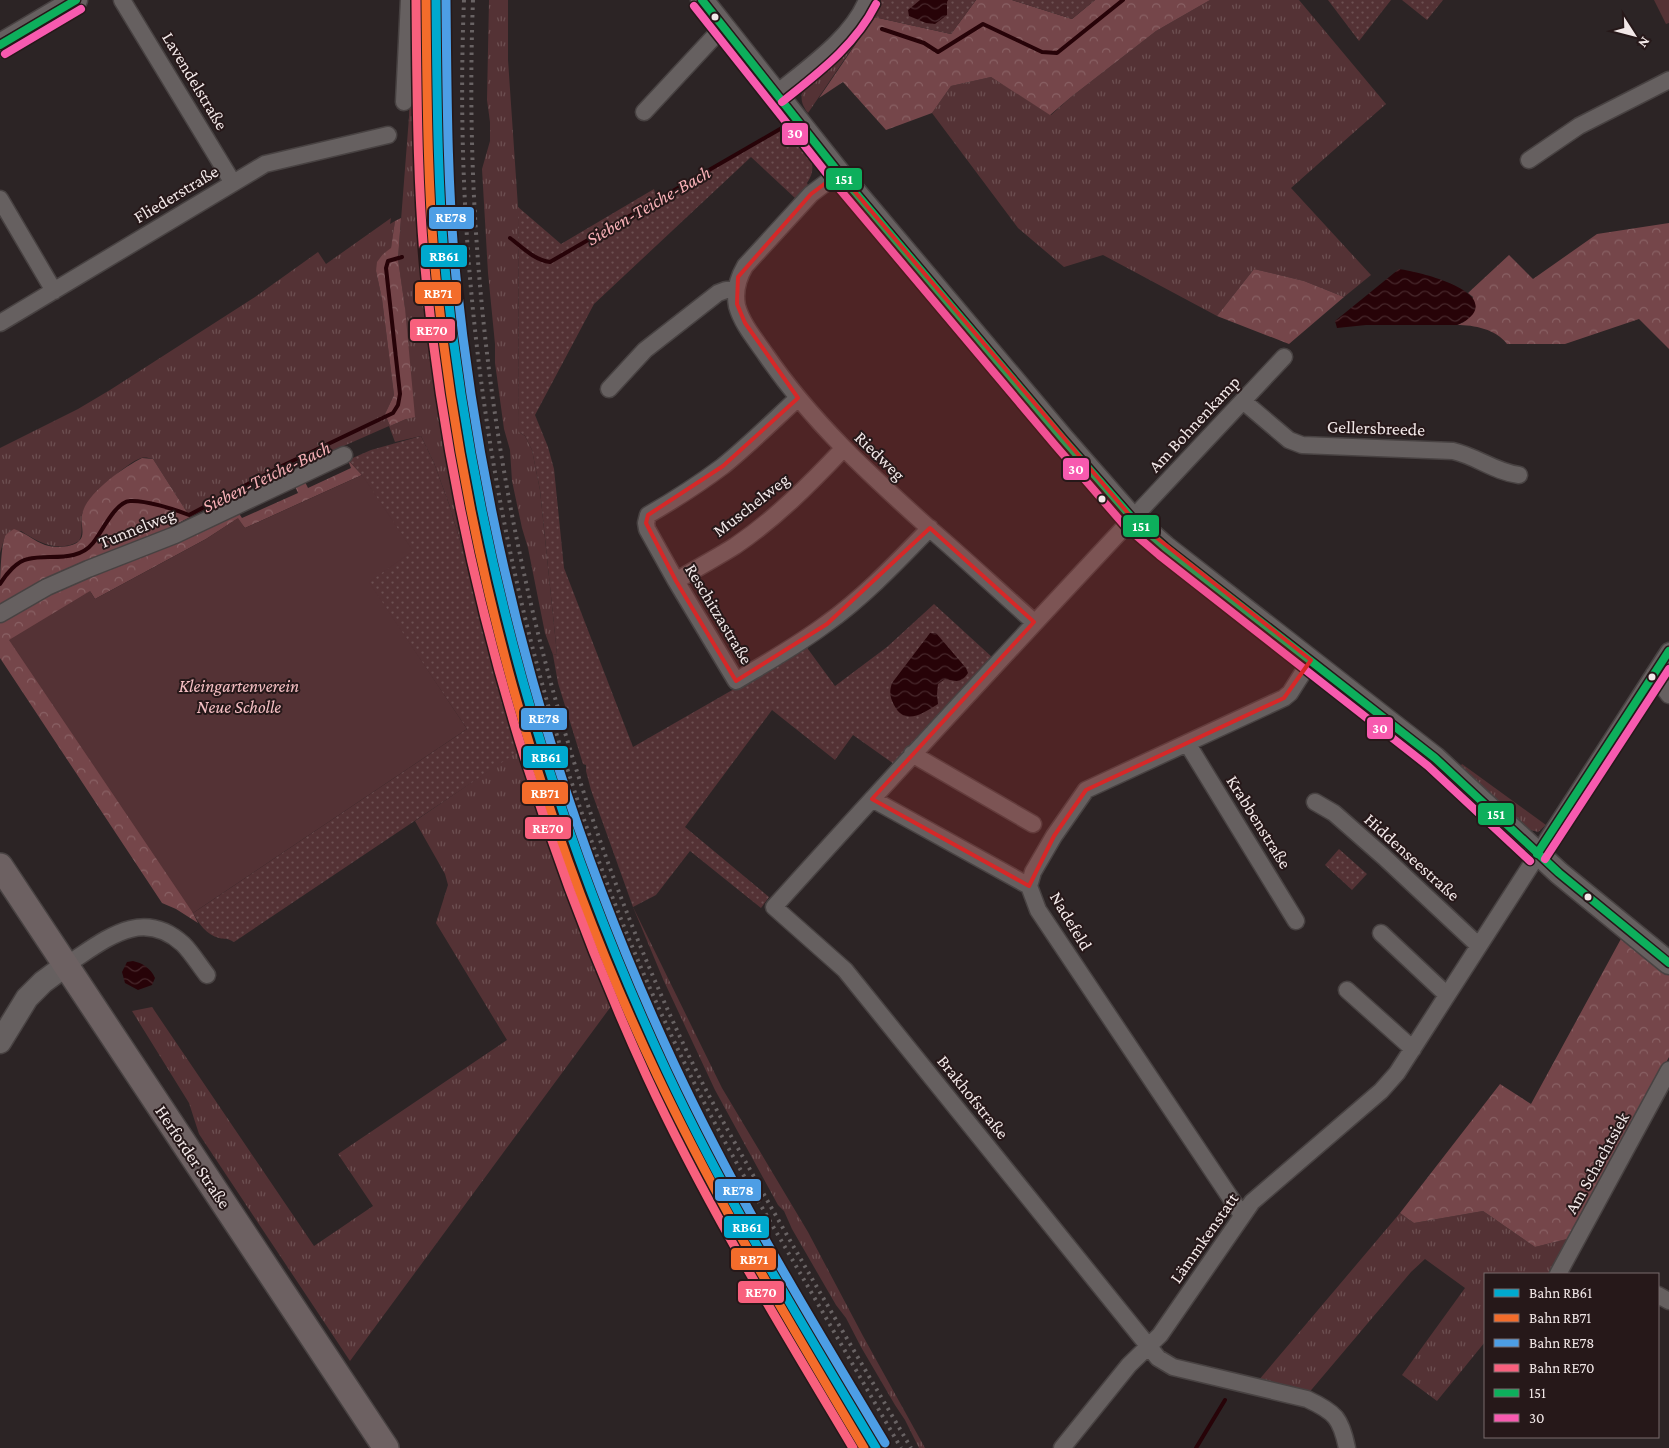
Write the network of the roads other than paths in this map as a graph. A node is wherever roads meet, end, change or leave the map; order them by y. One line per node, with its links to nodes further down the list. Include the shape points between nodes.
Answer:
1 (76, 0): 7 (street)
2 (122, 0): 15 (street, Lavendelstraße)
3 (409, 0): 10 (street)
4 (702, 0): 6 (street)
5 (867, 0): 9 (street, via 856,22 842,38)
6 (723, 27): 9 (street); 11 (street)
7 (0, 45)
8 (1669, 80): 13 (street, via 1579,126)
9 (776, 94): 14 (street)
10 (404, 102)
11 (644, 112)
12 (388, 135): 15 (street, Fliederstraße, via 265,164)
13 (1529, 160)
14 (839, 173): 17 (street, via 811,194 752,257 738,277); 27 (street)
15 (233, 183): 18 (street, Fliederstraße)
16 (0, 199): 18 (street)
17 (736, 290): 21 (street, via 718,293 646,350); 22 (street, Riedweg, via 737,304 745,323)
18 (54, 291): 19 (street, Fliederstraße)
19 (0, 323)
20 (1284, 357): 23 (street, Am Bohnenkamp)
21 (609, 389)
22 (798, 398): 24 (street, Riedweg); 29 (street, Reschitzastraße, via 723,466 648,516 647,529)
23 (1243, 401): 26 (street, Gellersbreede, via 1289,440 1302,446 1452,451 1471,456 1500,472); 27 (street, Am Bohnenkamp)
24 (843, 449): 28 (street, Riedweg); 29 (street, Muschelweg, via 763,525 735,546)
25 (344, 455): 30 (street, Tunnelweg, via 175,535 88,569)
26 (1519, 475)
27 (1133, 519): 31 (street, Brakhofstraße); 33 (street)
28 (930, 528): 29 (street, Reschitzastraße, via 873,585 827,624 736,681); 31 (street, Riedweg)
29 (676, 581)
30 (0, 614)
31 (1034, 622): 37 (street, Brakhofstraße)
32 (1669, 650): 34 (street, Lämmkenstatt)
33 (1311, 660): 36 (street, Nadefeld, via 1284,698); 41 (street, via 1440,762)
34 (1654, 674): 35 (street); 41 (street, Lämmkenstatt)
35 (1669, 695)
36 (1187, 743): 43 (street, Nadefeld, via 1086,790 1054,836 1033,872); 44 (street, Krabbenstraße)
37 (912, 754): 38 (street, Brakhofstraße); 40 (street)
38 (872, 799): 43 (street); 57 (street, Brakhofstraße, via 774,907 845,970)
39 (1315, 802): 46 (street, Hiddenseestraße, via 1334,813 1399,870)
40 (1033, 824)
41 (1538, 854): 46 (street, Lämmkenstatt); 47 (street)
42 (0, 866): 48 (main road, Herforder Straße)
43 (1029, 886): 55 (street, Nadefeld, via 1038,910)
44 (1296, 921)
45 (1381, 933): 51 (street)
46 (1479, 946): 51 (street, Lämmkenstatt)
47 (1669, 963)
48 (66, 965): 49 (street, via 122,931 138,926 156,927 184,945); 52 (street, via 27,998); 58 (main road, Herforder Straße)
49 (207, 975)
50 (1347, 990): 53 (street)
51 (1447, 995): 53 (street, Lämmkenstatt)
52 (0, 1042)
53 (1413, 1049): 55 (street, Lämmkenstatt, via 1381,1091 1252,1202)
54 (1669, 1070): 56 (street, Am Schachtsiek)
55 (1242, 1215): 57 (street, Lämmkenstatt, via 1160,1335)
56 (1559, 1273)
57 (1149, 1346): 59 (street, Lämmkenstatt, via 1129,1365); 60 (street, Brakhofstraße, via 1158,1358 1173,1367 1307,1399 1323,1406 1339,1421)
58 (386, 1448)
59 (1062, 1448)
60 (1347, 1448)

